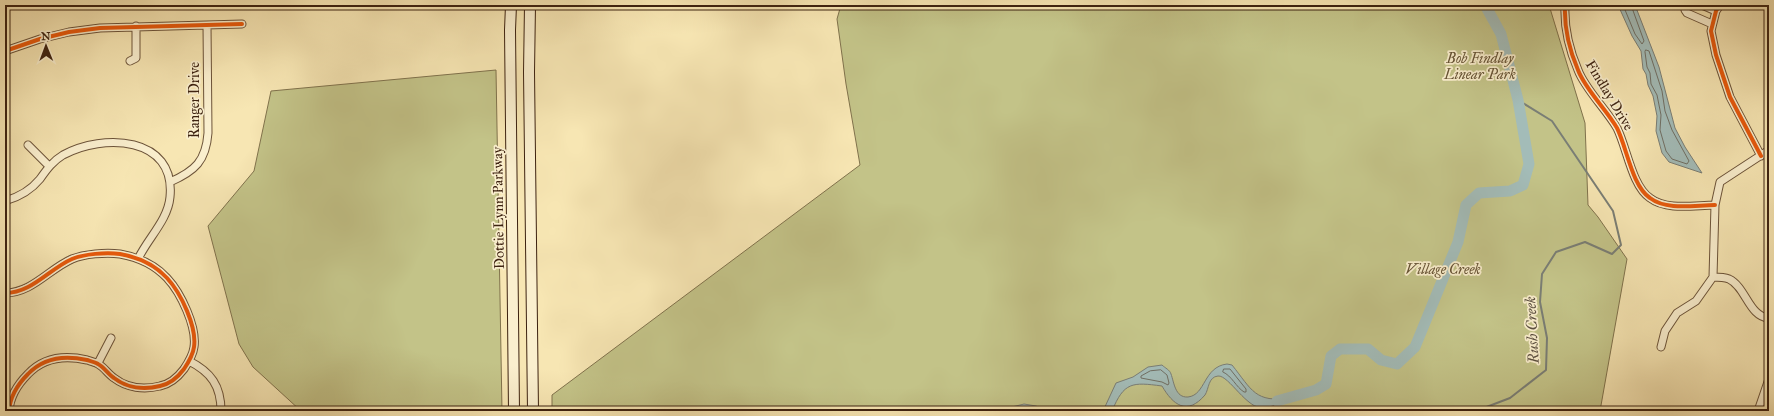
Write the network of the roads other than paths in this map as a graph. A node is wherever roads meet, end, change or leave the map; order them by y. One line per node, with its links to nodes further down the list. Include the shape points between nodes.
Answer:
1 (511, 5): 13 (main road, Dottie Lynn Parkway)
2 (530, 5): 12 (main road)
3 (1565, 5): 21 (street, Findlay Drive, via 1567,32 1578,71 1616,127 1640,189 1650,199 1664,205)
4 (1685, 5): 8 (street, via 1687,13)
5 (1702, 5): 6 (street)
6 (1718, 8): 8 (street)
7 (242, 24): 9 (street)
8 (1712, 24): 17 (street, via 1712,41 1730,97)
9 (207, 25): 10 (street); 19 (street, Ranger Drive, via 207,148 200,162 189,172)
10 (136, 26): 11 (street, via 69,32); 14 (street, via 136,58)
11 (5, 50)
12 (529, 51): 13 (main road); 34 (main road)
13 (510, 52): 33 (main road, Dottie Lynn Parkway)
14 (130, 61)
15 (28, 145): 18 (street)
16 (1769, 150): 17 (street)
17 (1761, 156): 21 (street, via 1720,182)
18 (49, 166): 19 (street, via 77,148 96,143 131,144 156,156 163,164); 20 (street, via 29,190)
19 (170, 182): 22 (street, via 166,214)
20 (5, 201)
21 (1715, 205): 23 (street)
22 (138, 259): 24 (street, via 118,254 72,259 29,287); 28 (street, via 155,267 167,278 185,305 191,323 194,347)
23 (1713, 277): 25 (street, via 1727,278 1734,282 1756,312 1764,318); 27 (street, via 1696,301 1677,313 1665,332)
24 (5, 293)
25 (1769, 318)
26 (111, 338): 29 (street)
27 (1661, 347)
28 (189, 361): 29 (street, via 179,376 165,385 143,389 113,378); 32 (street, via 211,376 221,398)
29 (98, 364): 31 (street, via 68,357 53,358 41,364 17,387)
30 (1769, 378): 35 (street)
31 (10, 411)
32 (221, 411)
33 (514, 411)
34 (533, 411)
35 (1758, 411)

